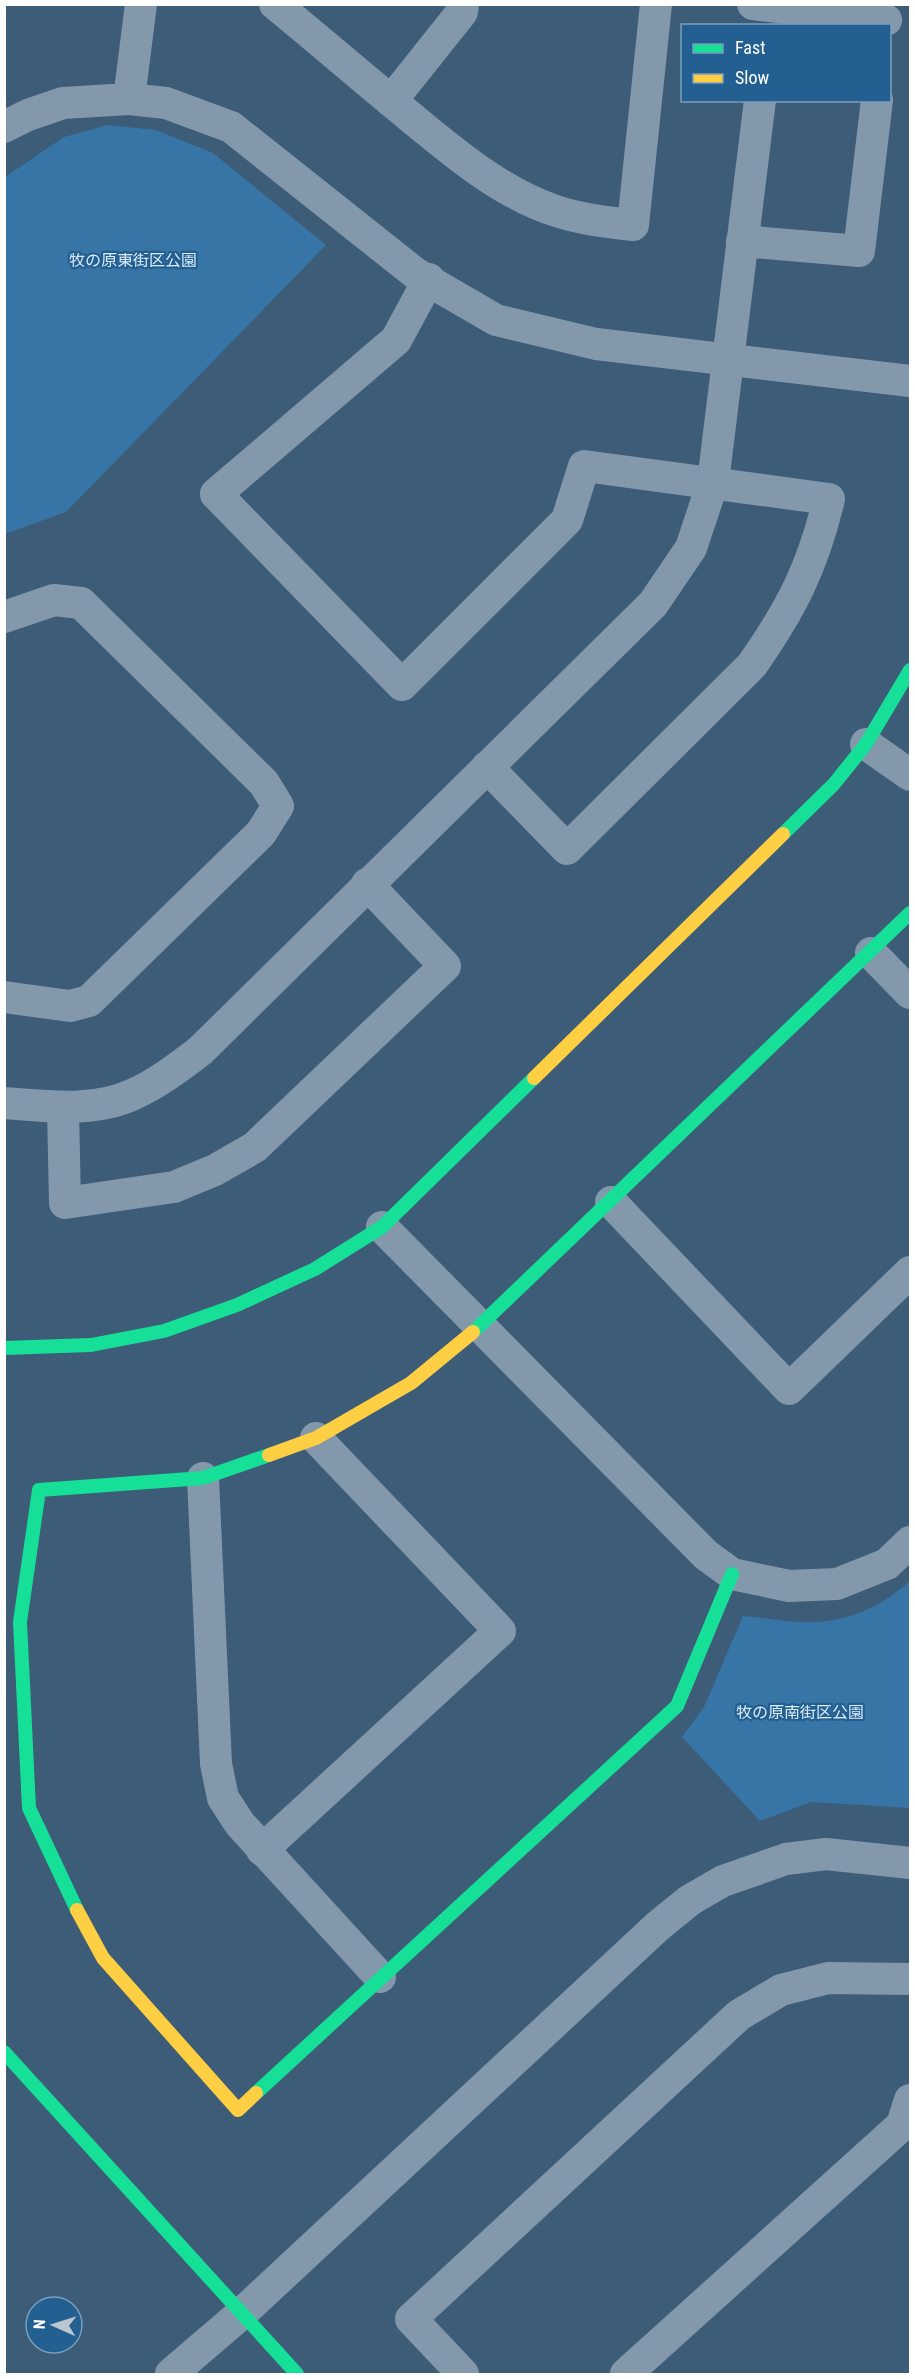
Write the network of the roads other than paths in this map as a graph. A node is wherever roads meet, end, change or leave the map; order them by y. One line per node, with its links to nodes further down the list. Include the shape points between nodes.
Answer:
1 (141, 4): 7 (street)
2 (275, 4): 8 (street)
3 (463, 4): 8 (street, via 462,12)
4 (656, 4): 8 (street, via 633,225 585,220 513,191 474,167)
5 (767, 10): 6 (street)
6 (887, 17)
7 (129, 99): 11 (street, via 63,103); 13 (street, via 166,103 231,127 415,273)
8 (391, 101)
9 (760, 102): 12 (street)
10 (877, 102): 12 (street, via 859,251)
11 (4, 127)
12 (742, 241): 14 (street)
13 (429, 279): 14 (street, via 496,320 596,344); 16 (street, via 396,340 216,494 402,685 567,520 584,466)
14 (729, 358): 15 (street); 16 (street)
15 (910, 381)
16 (713, 482): 20 (street, via 692,548 652,604); 20 (street, via 829,499 819,541 801,586 752,665 567,849)
17 (4, 617): 26 (street, via 54,600 81,603 264,783 278,807 261,833 89,1001 70,1006)
18 (910, 670): 19 (street)
19 (866, 744): 21 (street); 30 (street, via 834,784)
20 (487, 767): 22 (street)
21 (910, 775)
22 (367, 884): 28 (street, via 200,1051 166,1077 132,1096); 28 (street, via 445,966 255,1147 174,1187 65,1203)
23 (910, 913): 24 (street)
24 (871, 953): 25 (street); 29 (street)
25 (910, 993)
26 (4, 997)
27 (4, 1103): 28 (street)
28 (63, 1108)
29 (611, 1202): 31 (street, via 789,1389); 32 (street)
30 (382, 1227): 32 (street); 33 (street, via 315,1269 237,1305 164,1331 91,1345)
31 (910, 1272)
32 (480, 1326): 34 (street, via 411,1383); 37 (street, via 706,1555)
33 (4, 1348)
34 (316, 1438): 35 (street); 38 (street, via 500,1631)
35 (203, 1478): 38 (street, via 216,1764 223,1798); 40 (street, via 39,1490 20,1622 29,1808 103,1958 238,2110)
36 (910, 1542): 37 (street, via 887,1564 837,1584 789,1586)
37 (732, 1574): 40 (street, via 677,1706)
38 (262, 1850): 40 (street)
39 (910, 1863): 44 (street, via 826,1854 786,1859 723,1881 690,1900)
40 (380, 1977)
41 (910, 1979): 47 (street, via 828,1978 781,1990 739,2014 411,2319)
42 (4, 2052): 44 (street)
43 (908, 2120): 48 (street)
44 (241, 2314): 45 (street); 46 (street)
45 (171, 2374)
46 (297, 2374)
47 (463, 2374)
48 (626, 2374)

